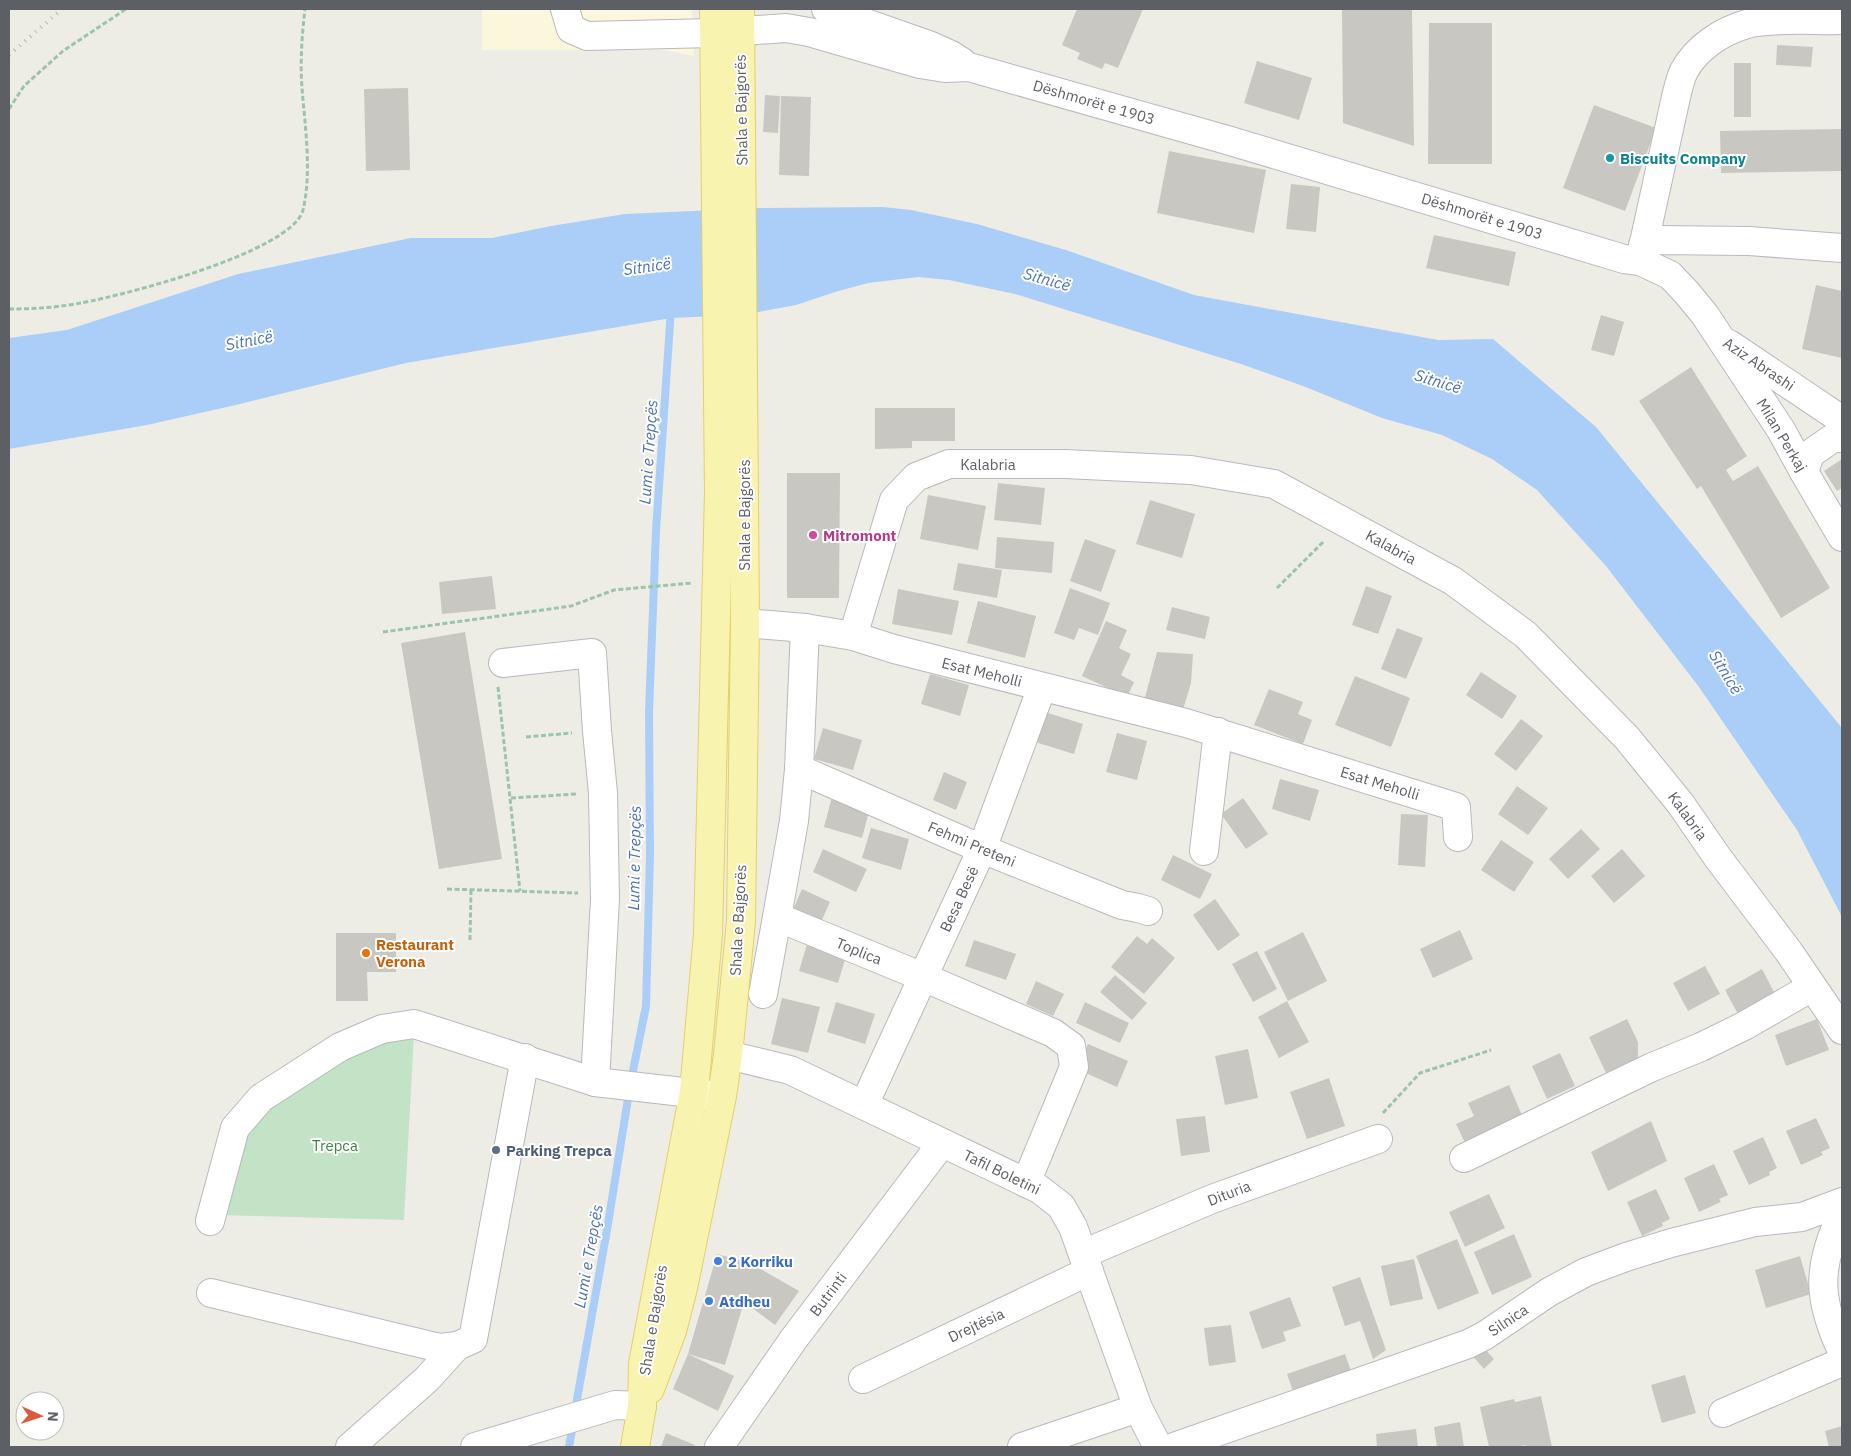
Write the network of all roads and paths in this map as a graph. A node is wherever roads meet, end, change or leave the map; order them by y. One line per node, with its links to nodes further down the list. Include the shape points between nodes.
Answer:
1 (126, 9): 8 (path, via 62,51 24,86)
2 (305, 9): 11 (path, via 302,70 306,175 303,209 295,224 240,255 150,287 71,305)
3 (565, 9): 6 (street, Dëshmorët e 1903, via 571,29 587,36)
4 (826, 9): 7 (street, Dëshmorët e 1903, via 931,46)
5 (1842, 20): 10 (street, via 1748,23 1723,34 1700,50 1684,72 1676,97)
6 (727, 21): 7 (street, Dëshmorët e 1903, via 809,32 920,64); 16 (main road, Shala e Bajgorës, via 716,173); 16 (main road, Shala e Bajgorës, via 742,165)
7 (969, 67): 10 (street, Dëshmorët e 1903, via 1227,140 1624,259)
8 (9, 109)
9 (1842, 248): 10 (street, via 1749,241 1658,240)
10 (1642, 253): 12 (street, Aziz Abrashi, via 1687,293)
11 (9, 309)
12 (1717, 336): 13 (street, Aziz Abrashi); 15 (street, Milan Perkaj, via 1781,430)
13 (1842, 420)
14 (1842, 438): 15 (street, via 1834,438 1810,454)
15 (1804, 472): 18 (street, Milan Perkaj)
16 (732, 490): 21 (main road, Shala e Bajgorës); 51 (main road, Shala e Bajgorës, via 708,934)
17 (1344, 521): 20 (path); 24 (street, Kalabria, via 1274,484 1191,470 1065,464 949,464 916,477 894,500); 44 (street, Kalabria, via 1453,581 1526,635 1627,738 1680,803)
18 (1842, 537)
19 (693, 583): 23 (path, via 614,590 571,606)
20 (1277, 588)
21 (745, 623): 22 (street, Esat Meholli); 48 (main road, Shala e Bajgorës, via 741,921)
22 (805, 628): 24 (street, Esat Meholli); 30 (street)
23 (383, 632)
24 (852, 636): 26 (street, Esat Meholli)
25 (500, 671): 27 (street, via 592,653); 32 (path)
26 (1042, 687): 28 (street, Esat Meholli); 34 (street, Besa Besë)
27 (597, 731): 29 (path); 31 (street)
28 (1218, 732): 33 (street, Esat Meholli, via 1456,808); 35 (street)
29 (526, 738)
30 (799, 769): 34 (street, Fehmi Preteni); 41 (street, via 794,821)
31 (603, 793): 32 (path); 39 (street)
32 (511, 798): 38 (path)
33 (1458, 837)
34 (982, 848): 40 (street, Fehmi Preteni, via 1122,906); 43 (street, Besa Besë)
35 (1204, 851)
36 (447, 889): 37 (path)
37 (471, 890): 38 (path); 42 (path)
38 (520, 891): 39 (path, via 599,893)
39 (605, 899): 50 (street)
40 (1148, 911)
41 (777, 917): 43 (street, Toplica); 45 (street)
42 (470, 940)
43 (924, 977): 53 (street, Besa Besë); 57 (street, Toplica, via 1053,1033 1072,1046 1074,1067)
44 (1812, 987): 46 (street, Kalabria); 56 (street, via 1744,1026)
45 (763, 994)
46 (1842, 1030)
47 (1491, 1050): 54 (path, via 1420,1073)
48 (728, 1055): 52 (main road, Shala e Bajgorës); 53 (street, Tafil Boletini, via 790,1070)
49 (525, 1058): 50 (street); 60 (street, via 414,1024 382,1029 340,1047 261,1098 235,1128); 63 (street, via 473,1339)
50 (604, 1082): 51 (street)
51 (694, 1092): 52 (street); 67 (main road, Shala e Bajgorës, via 643,1364)
52 (722, 1096): 67 (main road, Shala e Bajgorës, via 677,1314 658,1371)
53 (864, 1105): 55 (street, Tafil Boletini)
54 (1378, 1129): 61 (street, Dituria, via 1212,1199)
55 (942, 1143): 57 (street, Tafil Boletini); 73 (street, Butrinti, via 793,1340)
56 (1464, 1158)
57 (1026, 1183): 61 (street, Tafil Boletini, via 1061,1206)
58 (1842, 1202): 76 (street, Silnica, via 1802,1217 1755,1222 1626,1256 1549,1292 1468,1344)
59 (1842, 1214): 64 (street, via 1830,1239 1823,1274 1826,1310)
60 (210, 1220)
61 (1086, 1262): 66 (street, Drejtësia); 68 (street, Tafil Boletini)
62 (212, 1293): 63 (street, via 440,1348)
63 (457, 1346): 70 (street, via 427,1380)
64 (1842, 1351)
65 (1842, 1362): 69 (street)
66 (863, 1379)
67 (642, 1406): 71 (street, via 615,1405); 72 (main road)
68 (1138, 1408): 74 (street); 75 (street, Tafil Boletini)
69 (1723, 1413)
70 (350, 1447)
71 (475, 1447)
72 (635, 1447)
73 (719, 1447)
74 (1022, 1447)
75 (1158, 1447)
76 (1174, 1447)

